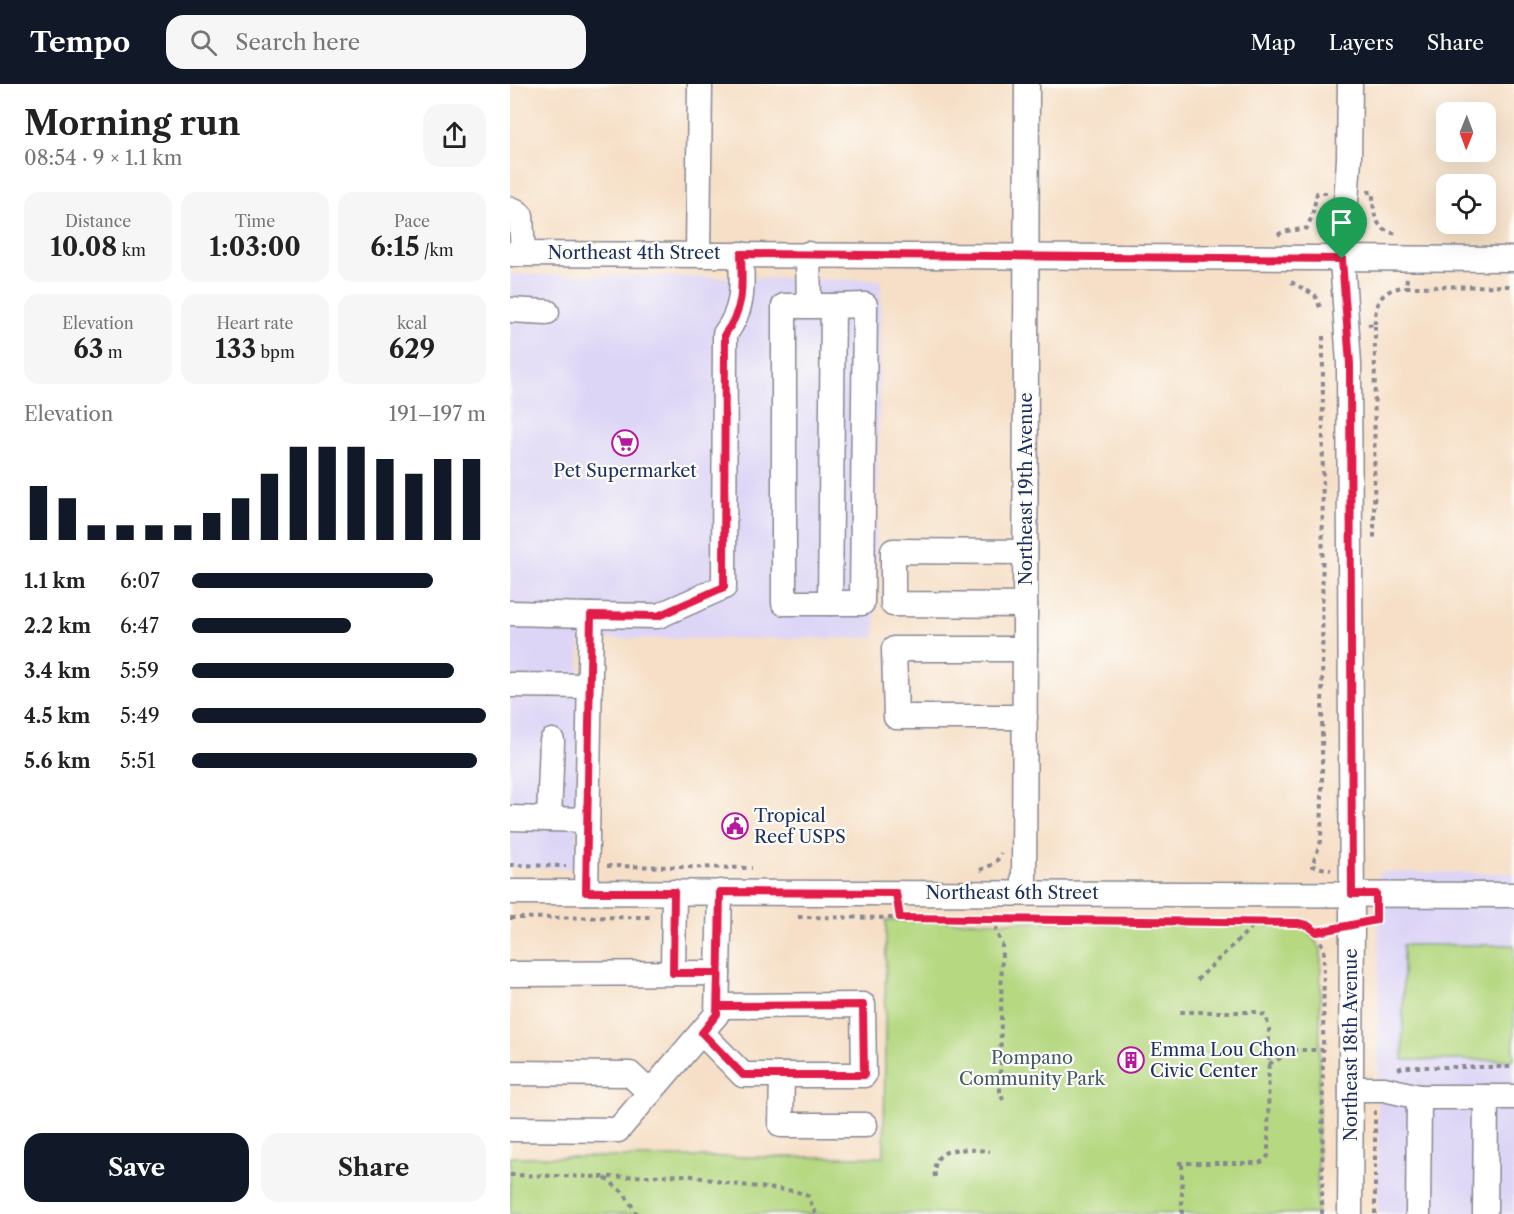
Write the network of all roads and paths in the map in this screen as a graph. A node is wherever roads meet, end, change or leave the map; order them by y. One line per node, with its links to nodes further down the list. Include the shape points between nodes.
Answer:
1 (700, 84): 5 (street)
2 (1027, 84): 9 (street, Northeast 19th Avenue)
3 (1350, 84): 10 (street, Northeast 18th Avenue)
4 (510, 209): 6 (street, via 521,216)
5 (698, 253): 6 (street, Northeast 4th Street); 7 (street, Northeast 4th Street)
6 (516, 254)
7 (741, 254): 8 (street, Northeast 4th Street); 21 (street, via 742,299 725,334 724,587 658,616)
8 (808, 254): 9 (street, Northeast 4th Street); 13 (street)
9 (1026, 256): 10 (street, Northeast 4th Street); 17 (street, Northeast 19th Avenue)
10 (1342, 259): 11 (street, Northeast 4th Street); 41 (street, Northeast 18th Avenue, via 1350,364)
11 (1514, 259)
12 (1406, 287): 16 (path, via 1382,297 1377,304)
13 (821, 306): 18 (street); 18 (street, via 865,305 862,603); 18 (street, via 784,306 784,603)
14 (510, 310): 15 (street)
15 (547, 312)
16 (1375, 324)
17 (1025, 552): 19 (street, Northeast 19th Avenue); 19 (street, via 893,551 893,604)
18 (830, 603)
19 (1025, 605): 22 (street, Northeast 19th Avenue)
20 (510, 613): 21 (street)
21 (591, 615): 24 (street)
22 (1025, 649): 25 (street, Northeast 19th Avenue); 25 (street, via 894,649 896,717)
23 (510, 685): 24 (street)
24 (590, 686): 29 (street)
25 (1025, 717): 40 (street, Northeast 19th Avenue)
26 (552, 741): 28 (street)
27 (510, 818): 28 (street)
28 (549, 819): 29 (street)
29 (587, 820): 32 (street)
30 (1002, 850): 34 (path, via 989,867)
31 (510, 865): 32 (path)
32 (586, 866): 33 (path); 36 (street)
33 (764, 868)
34 (969, 870)
35 (510, 892): 36 (street, Northeast 6th Street)
36 (586, 892): 37 (street, Northeast 6th Street)
37 (674, 892): 38 (street, Northeast 6th Street); 47 (street)
38 (720, 892): 39 (street, Northeast 6th Street); 48 (street)
39 (896, 893): 40 (street, Northeast 6th Street); 43 (path, via 900,918)
40 (1024, 893): 41 (street, Northeast 6th Street)
41 (1352, 894): 42 (street, Northeast 6th Street); 45 (street, Northeast 18th Avenue)
42 (1514, 895)
43 (997, 920): 44 (path); 65 (path, via 996,931 1002,945)
44 (1256, 923): 46 (path, via 1298,923); 50 (path)
45 (1352, 924): 46 (path); 60 (street, Northeast 18th Avenue)
46 (1317, 932): 54 (path, via 1324,951)
47 (673, 973): 48 (street); 49 (street)
48 (718, 973): 51 (street)
49 (510, 974)
50 (1197, 980)
51 (718, 1006): 53 (street, via 717,1014); 59 (street, via 863,1005 864,1075)
52 (1179, 1012): 55 (path, via 1262,1013 1269,1022)
53 (702, 1033): 59 (street, via 743,1075); 61 (street)
54 (1323, 1050): 55 (path, via 1296,1050); 75 (path)
55 (1269, 1064): 74 (path, via 1268,1156 1259,1163 1180,1163)
56 (1514, 1067): 57 (path)
57 (1397, 1069)
58 (510, 1073): 61 (street, via 630,1074)
59 (782, 1075): 66 (street, via 781,1125)
60 (1351, 1089): 62 (street, via 1384,1089); 76 (street, Northeast 18th Avenue)
61 (650, 1093): 67 (street, via 618,1130)
62 (1419, 1097): 63 (street); 77 (street)
63 (1486, 1097): 64 (street); 78 (street)
64 (1514, 1098)
65 (1003, 1100)
66 (865, 1125)
67 (510, 1129)
68 (990, 1151): 71 (path, via 944,1152 936,1160)
69 (510, 1175): 70 (path)
70 (605, 1177): 72 (path, via 624,1193); 73 (path, via 687,1175 795,1191 808,1196)
71 (935, 1177)
72 (637, 1214)
73 (816, 1214)
74 (1182, 1214)
75 (1322, 1214)
76 (1350, 1214)
77 (1418, 1214)
78 (1485, 1214)

